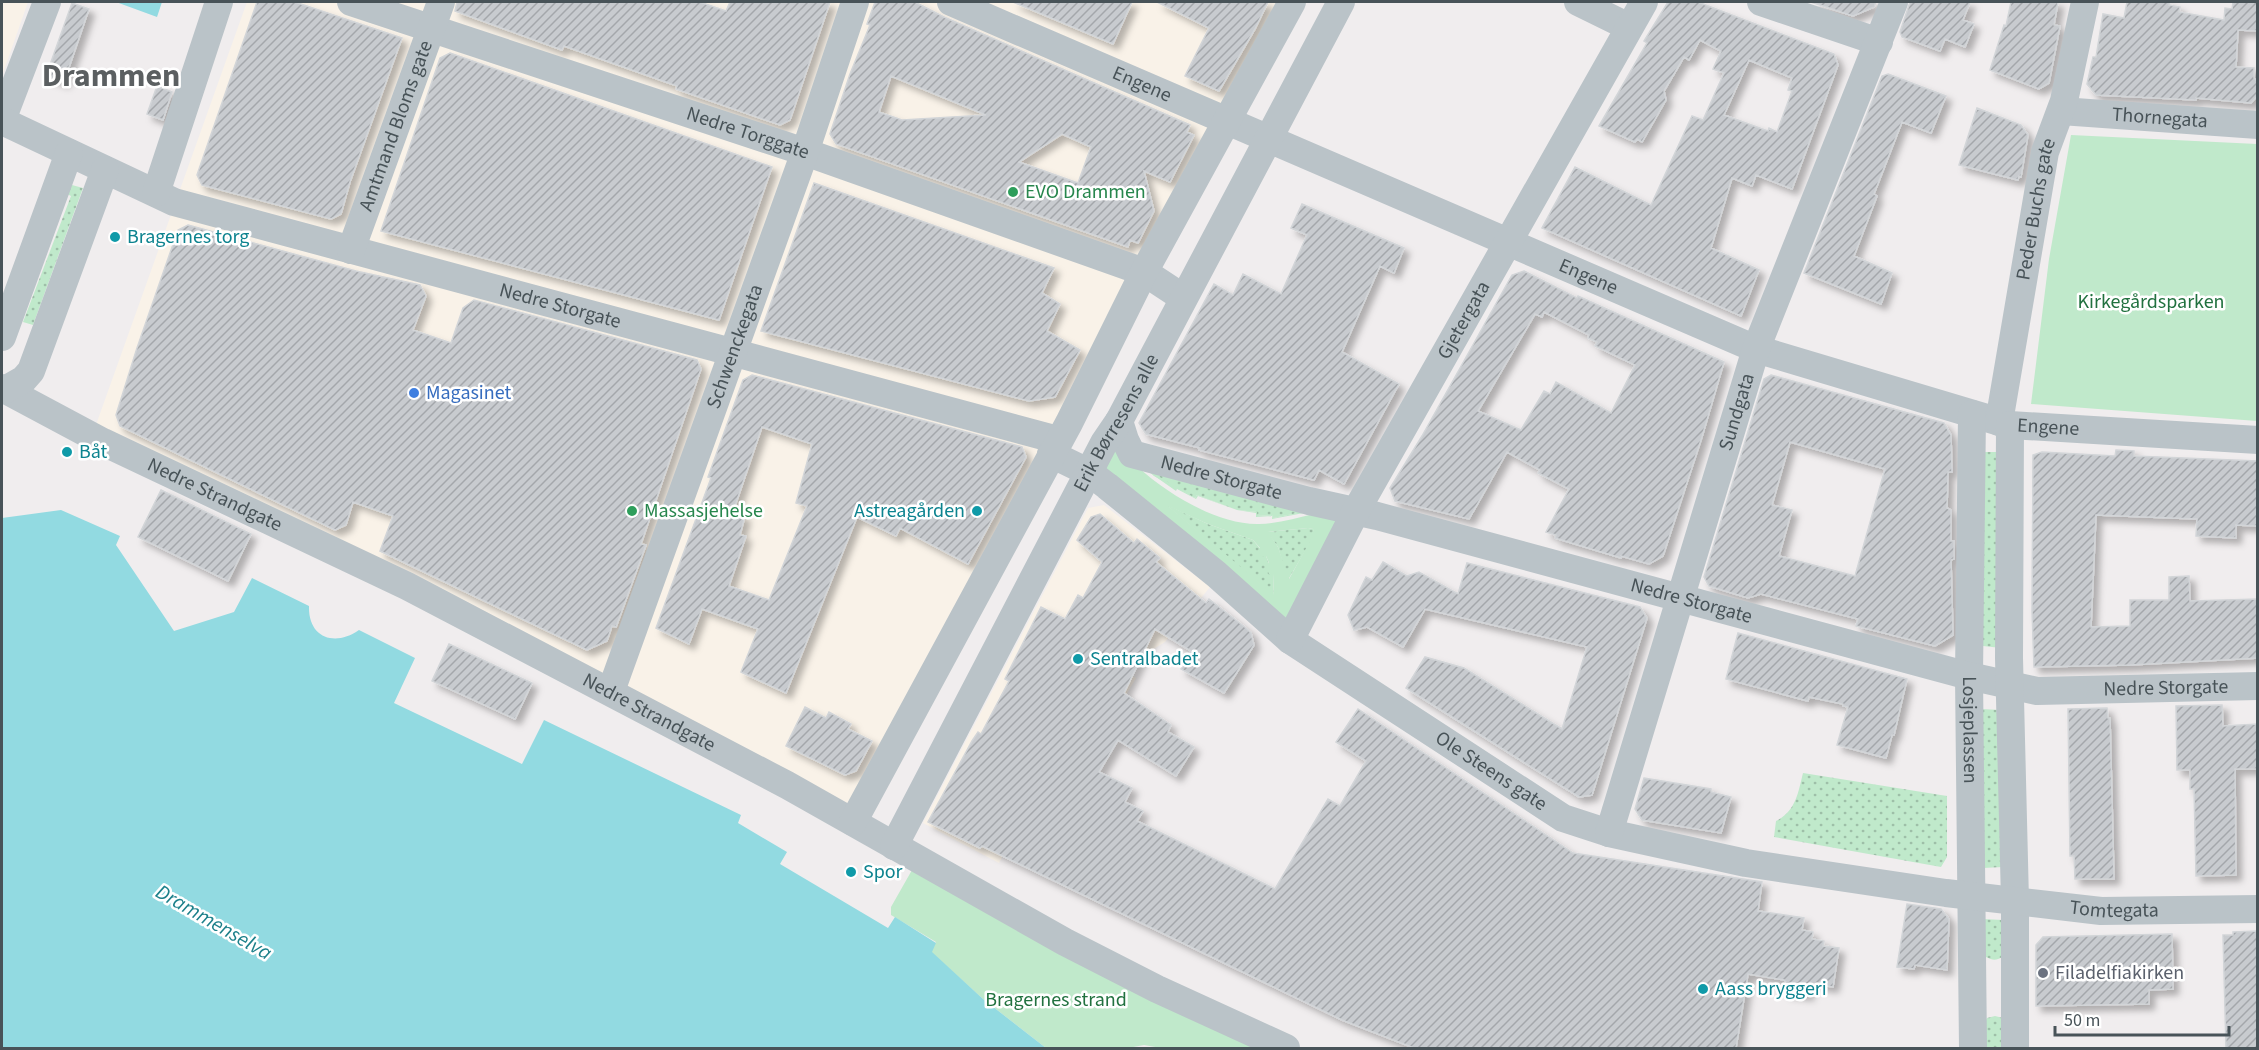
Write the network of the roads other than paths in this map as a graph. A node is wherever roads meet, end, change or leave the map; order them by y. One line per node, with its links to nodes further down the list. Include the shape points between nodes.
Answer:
1 (47, 2): 18 (street)
2 (219, 2): 24 (street)
3 (351, 2): 13 (street, Nedre Torggate)
4 (855, 2): 21 (street, Schwenckegata)
5 (951, 2): 17 (street, Engene)
6 (1292, 2): 17 (street)
7 (1341, 2): 20 (street, Erik Børresens alle)
8 (1578, 2): 14 (street)
9 (1644, 2): 14 (street, Gjetergata)
10 (1761, 2): 15 (street)
11 (1894, 2): 15 (street, Sundgata)
12 (2085, 2): 16 (street, Peder Buchs gate)
13 (436, 14): 21 (street, Nedre Torggate); 26 (street, Amtmand Bloms gate)
14 (1629, 27): 25 (street, Gjetergata)
15 (1879, 42): 30 (street, Sundgata)
16 (2061, 111): 19 (street, Thornegata); 35 (street, Peder Buchs gate, via 2045,152)
17 (1226, 120): 20 (street, Engene); 27 (street)
18 (2, 121): 22 (street, Nedre Storgate)
19 (2258, 124)
20 (1267, 138): 25 (street, Engene); 28 (street, Erik Børresens alle)
21 (805, 152): 27 (street, Nedre Torggate); 31 (street, Schwenckegata)
22 (69, 153): 23 (street, Nedre Storgate); 29 (street)
23 (105, 170): 24 (street, Nedre Storgate); 32 (street, via 31,371)
24 (156, 193): 26 (street, Nedre Storgate, via 174,202)
25 (1507, 243): 30 (street, Engene); 39 (street, Gjetergata)
26 (351, 250): 31 (street, Nedre Storgate)
27 (1144, 272): 28 (street, Nedre Torggate); 37 (street)
28 (1182, 297): 34 (street, Erik Børresens alle)
29 (2, 337)
30 (1755, 349): 33 (street, Engene); 40 (street, Sundgata)
31 (728, 363): 37 (street, Nedre Storgate); 45 (street, Schwenckegata)
32 (3, 392): 45 (street, Nedre Strandgate, via 407,586)
33 (1972, 414): 35 (street, Engene); 42 (street, Losjeplassen)
34 (1119, 421): 38 (street, Erik Børresens alle); 39 (street, Nedre Storgate, via 1132,454)
35 (2005, 423): 36 (street, Engene); 43 (street, Losjeplassen)
36 (2258, 440)
37 (1055, 447): 38 (street, Nedre Storgate); 46 (street)
38 (1090, 473): 41 (street, Ole Steens gate, via 1216,574); 48 (street, Erik Børresens alle)
39 (1356, 511): 40 (street, Nedre Storgate); 41 (street, Gjetergata)
40 (1679, 596): 42 (street, Nedre Storgate); 47 (street, Sundgata)
41 (1290, 640): 47 (street, Ole Steens gate, via 1563,818)
42 (1969, 676): 43 (street, Nedre Storgate); 49 (street, Losjeplassen)
43 (2010, 684): 44 (street, Nedre Storgate, via 2037,691); 50 (street, Losjeplassen)
44 (2258, 686)
45 (611, 691): 46 (street, Nedre Strandgate)
46 (853, 822): 48 (street, Nedre Strandgate)
47 (1609, 833): 49 (street, Ole Steens gate, via 1746,863)
48 (894, 846): 52 (street, Nedre Strandgate, via 1065,942)
49 (1971, 895): 50 (street, Tomtegata); 53 (street, Losjeplassen)
50 (2015, 901): 51 (street, Tomtegata, via 2101,911); 54 (street, Losjeplassen)
51 (2258, 909)
52 (1286, 1048)
53 (1973, 1048)
54 (2015, 1048)

